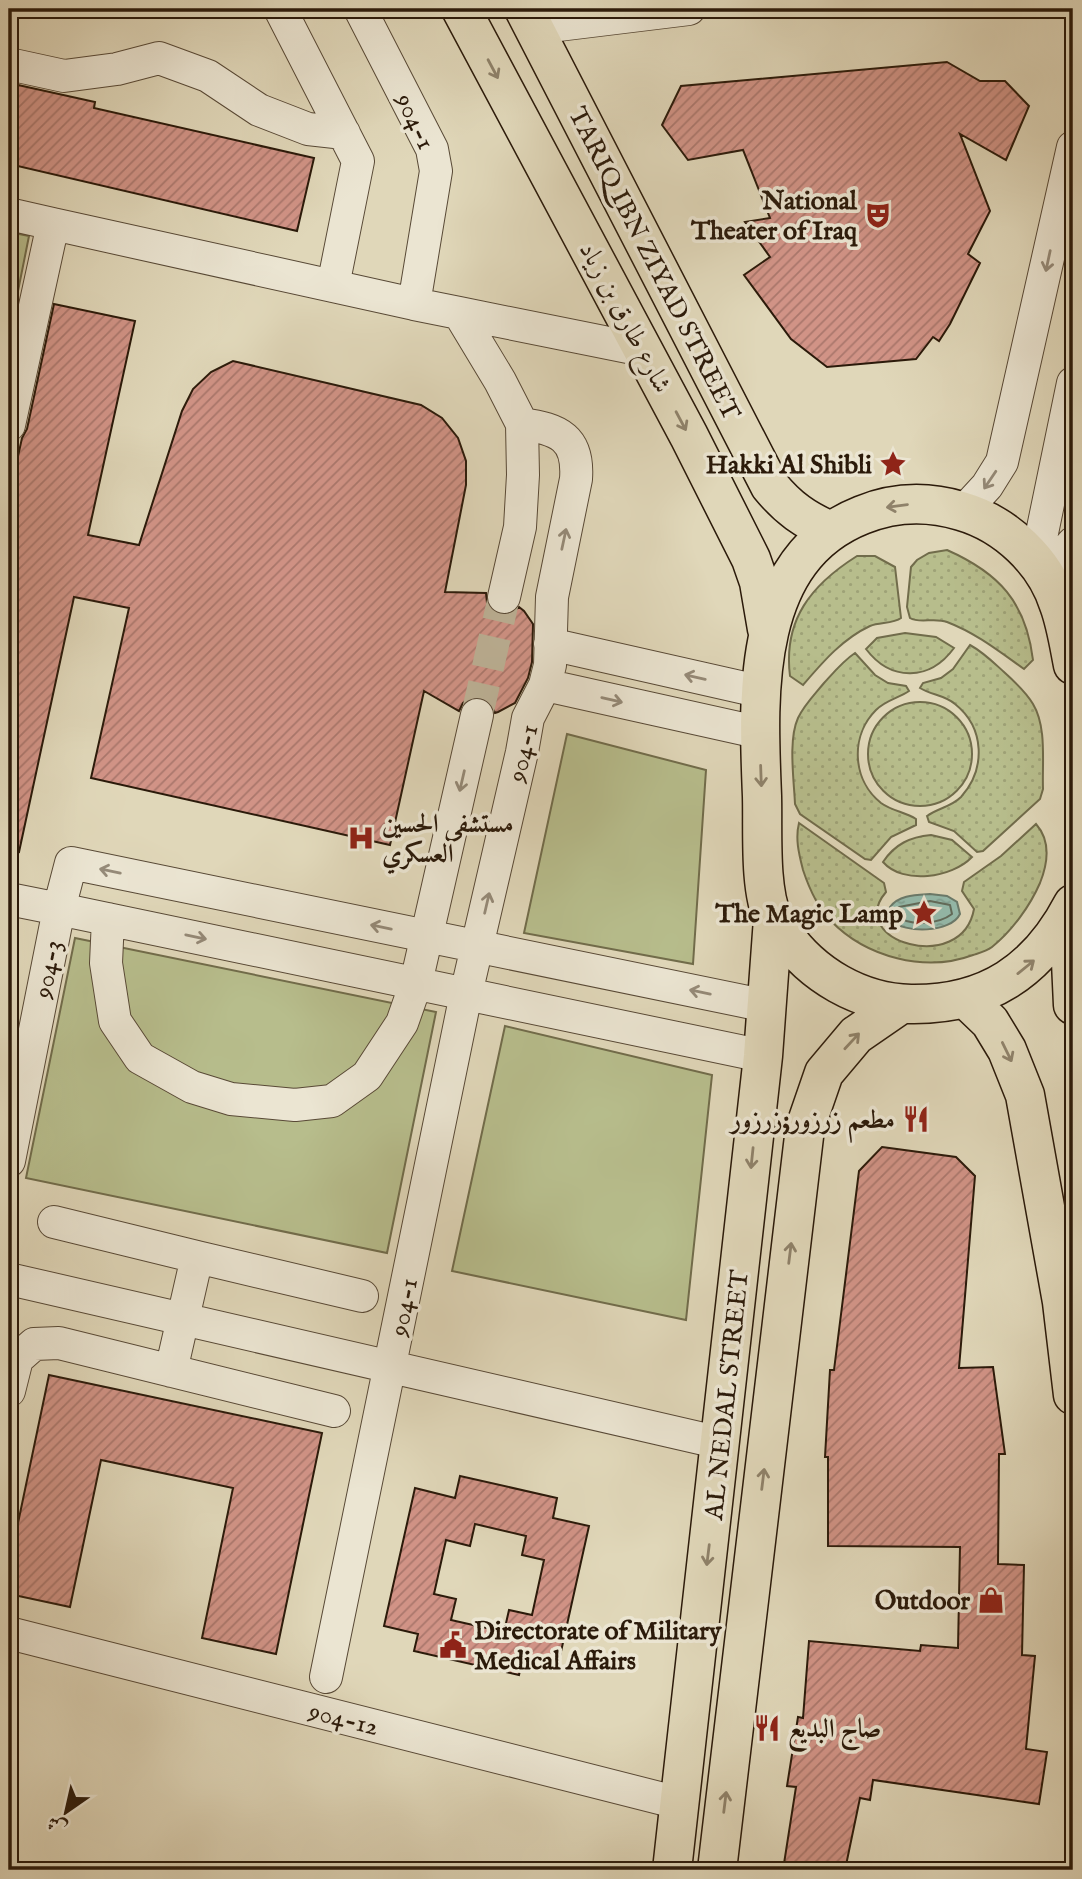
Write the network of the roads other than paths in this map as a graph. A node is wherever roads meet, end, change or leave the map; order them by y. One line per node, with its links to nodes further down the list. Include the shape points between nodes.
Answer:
1 (280, 9): 7 (street)
2 (360, 9): 12 (street, 904-1, via 432,149 436,171)
3 (461, 9): 14 (main road, شارع طارق بن زياد, one-way to 14)
4 (690, 9): 5 (street)
5 (529, 18): 19 (main road, TARIQ IBN ZIYAD STREET, via 770,486 805,520)
6 (9, 64): 7 (street, via 64,76 159,58 208,76 259,110 308,129)
7 (344, 133): 11 (street, via 358,161)
8 (1073, 147): 18 (street, one-way to 18, via 1002,462)
9 (9, 214): 10 (street)
10 (54, 224): 11 (street); 17 (street)
11 (332, 286): 12 (street)
12 (414, 304): 13 (street)
13 (459, 313): 14 (street); 16 (street)
14 (643, 351): 23 (main road, شارع طارق بن زياد, one-way to 23, via 751,559)
15 (1073, 383): 21 (street)
16 (522, 424): 22 (street, 904-1, one-way to 16, via 578,463 561,434); 22 (street, via 520,527 507,583)
17 (9, 425)
18 (964, 511): 19 (main road, one-way to 19, via 895,505 851,519); 21 (main road, via 1015,540)
19 (831, 531): 23 (main road, via 794,569 781,592)
20 (1073, 543): 21 (street)
21 (1042, 572): 25 (main road, via 1059,602)
22 (555, 585): 24 (street, 904-1)
23 (768, 635): 27 (main road)
24 (551, 644): 26 (street, 904-1); 27 (street, one-way to 24)
25 (1073, 665)
26 (545, 685): 28 (street, one-way to 28); 29 (street, 904-1)
27 (762, 692): 28 (main road)
28 (761, 733): 36 (main road, one-way to 36, via 764,880)
29 (524, 734): 38 (street, one-way to 38, via 476,720); 39 (street, 904-1, one-way to 29)
30 (148, 879): 33 (street, one-way to 33, via 71,863); 34 (street); 37 (street)
31 (9, 899): 33 (street, 904-3)
32 (1073, 907): 43 (main road, one-way to 32, via 1031,963); 45 (main road)
33 (60, 909): 35 (street); 48 (street, 904-3)
34 (302, 911): 38 (street, one-way to 34); 40 (street)
35 (108, 919): 37 (street); 41 (street, via 106,963 115,1021 141,1058 192,1087 231,1099 295,1105 332,1101 367,1076 402,1023)
36 (773, 919): 44 (main road, via 792,947 817,970 845,988); 46 (main road, AL NEDAL STREET)
37 (141, 926): 40 (street, one-way to 40)
38 (427, 936): 39 (street); 41 (street)
39 (477, 946): 42 (street, 904-1); 46 (street, one-way to 39)
40 (293, 958): 41 (street)
41 (416, 983): 42 (street)
42 (466, 994): 47 (street); 54 (street, 904-1)
43 (966, 999): 44 (main road); 57 (main road, one-way to 57, via 990,1022 1026,1095 1062,1301)
44 (901, 1004): 64 (main road, AL NEDAL STREET, one-way to 44, via 805,1128 824,1073 856,1035)
45 (1073, 1005)
46 (767, 1006): 47 (main road, AL NEDAL STREET)
47 (763, 1055): 59 (main road, AL NEDAL STREET, one-way to 59)
48 (9, 1161)
49 (54, 1222): 50 (street)
50 (197, 1257): 52 (street); 53 (street)
51 (9, 1279): 53 (street)
52 (362, 1296)
53 (183, 1319): 54 (street); 55 (street)
54 (391, 1367): 59 (street); 61 (street, 904-1)
55 (171, 1371): 56 (street, via 59,1343 34,1344 18,1359); 58 (street)
56 (9, 1391)
57 (1073, 1395)
58 (334, 1412)
59 (721, 1443): 62 (main road, AL NEDAL STREET, one-way to 62)
60 (9, 1633): 62 (street, 904-12)
61 (326, 1677)
62 (679, 1803): 63 (main road, AL NEDAL STREET)
63 (672, 1870)
64 (717, 1870)

